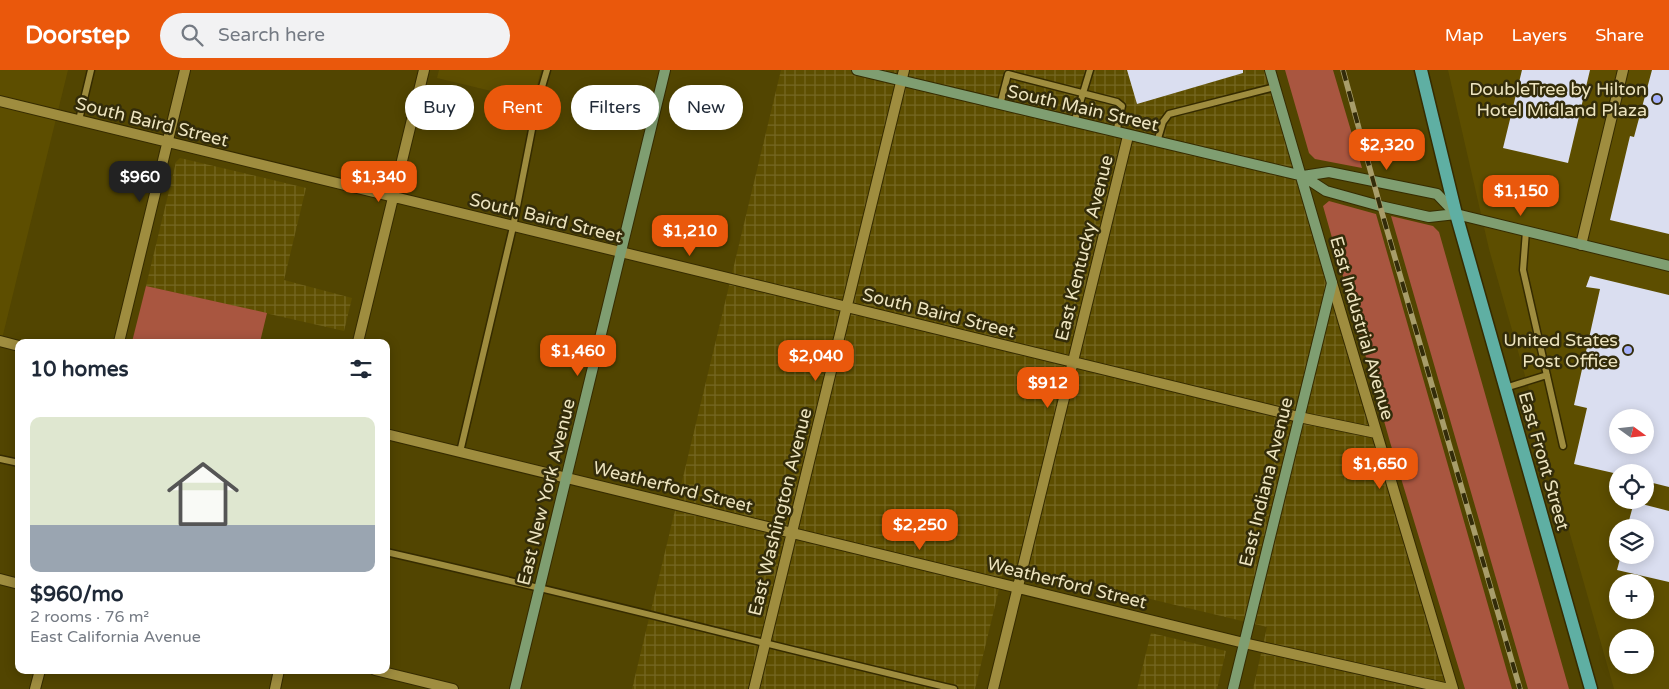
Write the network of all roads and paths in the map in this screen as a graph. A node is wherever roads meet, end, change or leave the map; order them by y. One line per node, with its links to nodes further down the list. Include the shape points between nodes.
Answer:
1 (91, 70): 17 (lane)
2 (185, 70): 21 (street)
3 (424, 70): 24 (street)
4 (547, 70): 26 (lane, via 537,104)
5 (665, 70): 29 (street, East New York Avenue)
6 (857, 70): 12 (street, South Main Street)
7 (904, 70): 12 (street, East Washington Avenue)
8 (1090, 70): 14 (lane)
9 (1270, 70): 13 (street, East Industrial Avenue)
10 (1421, 70): 25 (main road, East Front Street)
11 (1623, 70): 28 (street)
12 (901, 81): 16 (street, South Main Street); 32 (street, East Washington Avenue)
13 (1275, 87): 22 (lane, via 1169,114); 23 (street, East Industrial Avenue)
14 (1083, 93): 16 (lane, via 1008,74); 18 (lane); 19 (lane, via 1118,102 1122,106)
15 (0, 101): 17 (street, South Baird Street)
16 (1000, 104): 18 (street, South Main Street)
17 (78, 120): 21 (street, South Baird Street)
18 (1074, 122): 19 (street, South Main Street)
19 (1116, 133): 20 (street, South Main Street)
20 (1128, 136): 22 (street, South Main Street); 37 (street, East Kentucky Avenue)
21 (168, 142): 24 (street, South Baird Street); 33 (street)
22 (1157, 142): 23 (street, South Main Street)
23 (1303, 176): 25 (street, South Main Street, via 1326,191 1380,206 1429,217); 25 (street, South Main Street, via 1329,172 1436,194); 31 (street, East Industrial Avenue)
24 (393, 198): 26 (street, South Baird Street); 34 (street)
25 (1456, 214): 27 (street, South Main Street); 39 (main road, East Front Street)
26 (513, 227): 29 (street, South Baird Street); 44 (lane)
27 (1526, 232): 28 (street, South Main Street); 38 (lane, via 1523,270)
28 (1581, 245): 30 (street, South Main Street)
29 (621, 253): 32 (street, South Baird Street); 47 (street, East New York Avenue)
30 (1669, 266)
31 (1332, 283): 40 (street, East Indiana Avenue); 41 (street, East Industrial Avenue)
32 (847, 307): 37 (street, South Baird Street); 48 (street, East Washington Avenue)
33 (120, 339)
34 (359, 339)
35 (0, 341): 36 (street)
36 (15, 345)
37 (1072, 362): 40 (street, South Baird Street); 53 (street, East Kentucky Avenue)
38 (1547, 375): 39 (lane); 43 (lane)
39 (1505, 388): 69 (main road, East Front Street)
40 (1299, 417): 41 (street, South Baird Street); 54 (street, East Indiana Avenue)
41 (1376, 433): 68 (street, East Industrial Avenue)
42 (390, 435): 44 (street, Weatherford Street)
43 (1562, 446)
44 (460, 452): 47 (street, Weatherford Street)
45 (0, 459): 46 (lane)
46 (15, 463)
47 (566, 478): 48 (street, Weatherford Street); 52 (street, East New York Avenue)
48 (792, 532): 53 (street, Weatherford Street); 55 (street, East Washington Avenue)
49 (390, 553): 52 (lane)
50 (0, 580): 51 (street)
51 (15, 583)
52 (540, 587): 55 (lane); 62 (street, East New York Avenue)
53 (1018, 587): 54 (street, Weatherford Street); 65 (street, East Kentucky Avenue)
54 (1244, 643): 66 (street, East Indiana Avenue); 67 (street, Weatherford Street)
55 (765, 644): 63 (street, East Washington Avenue); 64 (lane)
56 (39, 674): 59 (street)
57 (278, 674): 60 (street)
58 (390, 674): 61 (street)
59 (35, 689)
60 (275, 689)
61 (453, 689)
62 (515, 689)
63 (754, 689)
64 (954, 689)
65 (993, 689)
66 (1233, 689)
67 (1449, 689)
68 (1453, 689)
69 (1591, 689)

